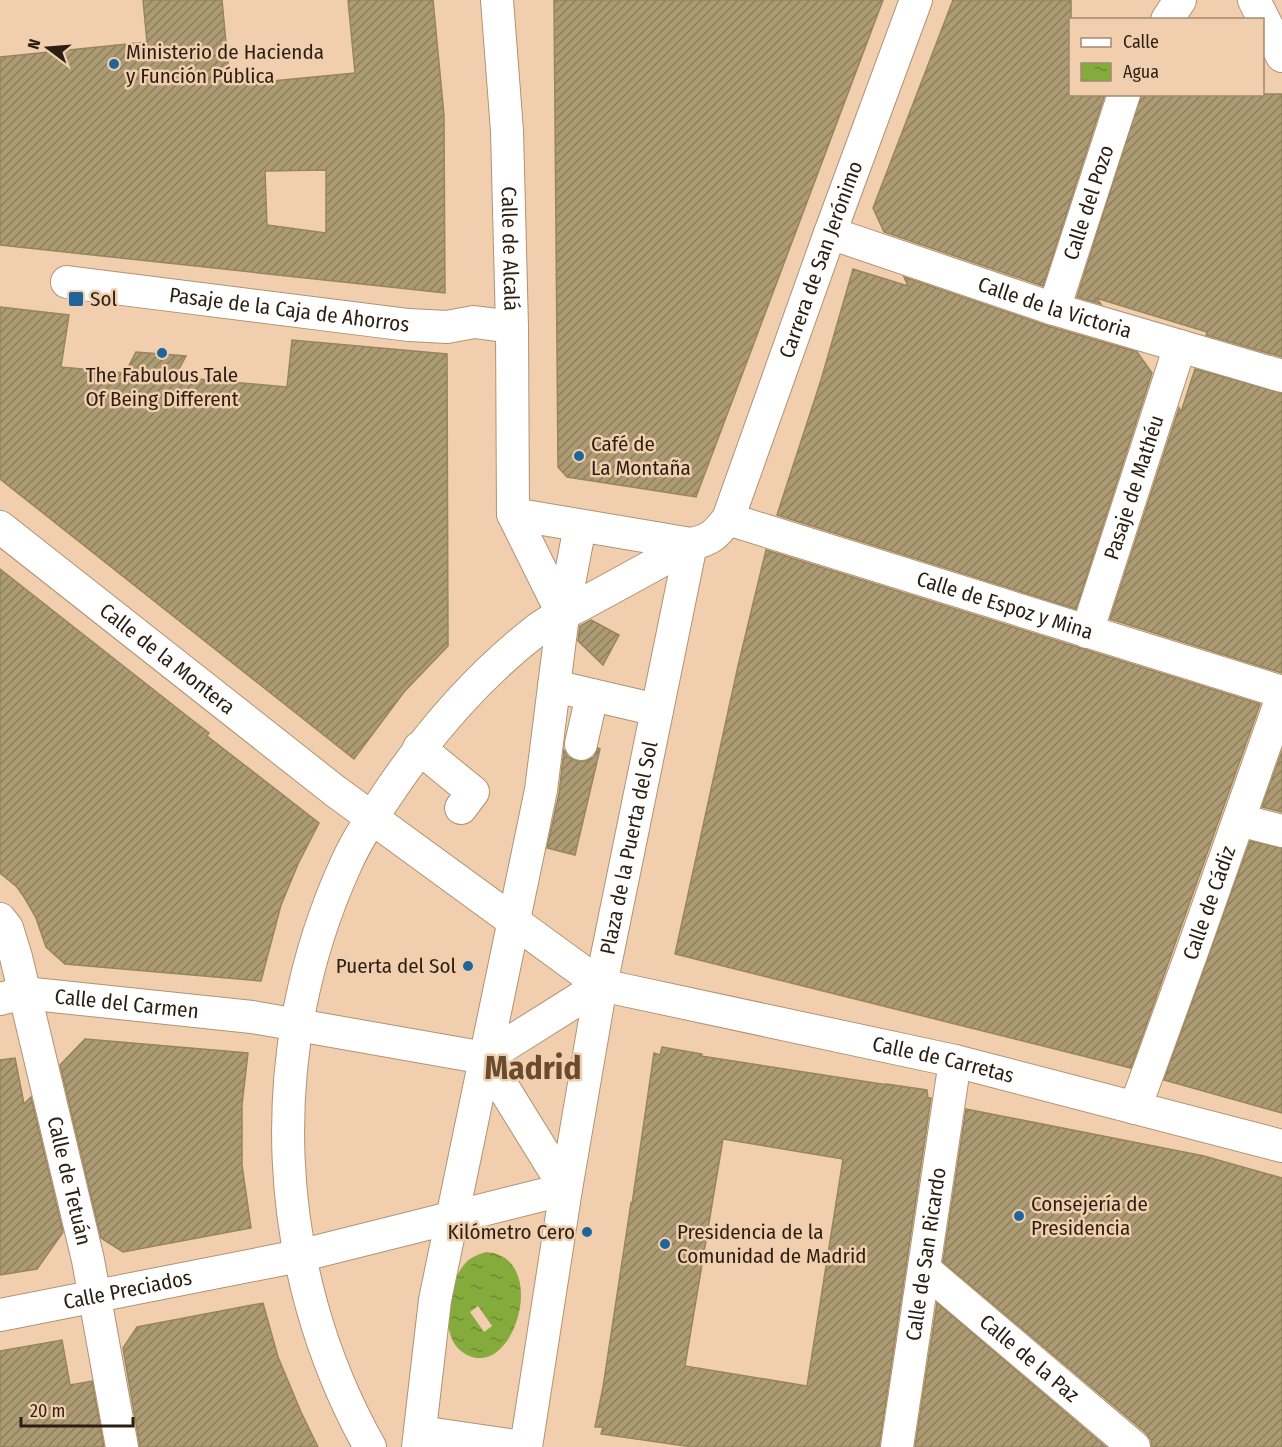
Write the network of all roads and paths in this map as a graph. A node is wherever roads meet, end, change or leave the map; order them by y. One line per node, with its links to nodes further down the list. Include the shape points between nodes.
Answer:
1 (497, 0): 13 (street, Calle de Alcalá, via 507,131)
2 (916, 0): 10 (street, Carrera de San Jerónimo)
3 (1180, 0): 5 (street)
4 (1254, 0): 6 (street)
5 (1168, 18)
6 (1263, 18)
7 (1264, 20): 8 (street)
8 (1282, 56)
9 (1123, 96): 12 (street, Calle del Pozo)
10 (830, 233): 12 (street, Calle de la Victoria); 17 (street, Carrera de San Jerónimo)
11 (67, 282): 13 (street, Pasaje de la Caja de Ahorros, via 409,325 447,327 474,322)
12 (1054, 309): 14 (street, Calle de la Victoria)
13 (512, 327): 16 (street, Calle de Alcalá)
14 (1180, 346): 15 (street, Calle de la Victoria); 22 (street, Pasaje de Mathéu)
15 (1282, 376)
16 (513, 505): 18 (street); 21 (street)
17 (728, 519): 20 (street, via 716,535); 22 (street, Calle de Espoz y Mina)
18 (580, 526): 20 (street); 21 (street)
19 (0, 527): 31 (street, Calle de la Montera)
20 (691, 544): 21 (street); 27 (street, Plaza de la Puerta del Sol)
21 (563, 615): 23 (street); 29 (street, via 542,626 458,703)
22 (1087, 632): 24 (street, Calle de Espoz y Mina)
23 (554, 686): 25 (street); 35 (street, via 541,790)
24 (1282, 692)
25 (592, 695): 27 (street); 28 (street)
26 (1282, 697): 32 (street, Calle de Cádiz)
27 (657, 710): 36 (street, Plaza de la Puerta del Sol)
28 (581, 744)
29 (427, 755): 30 (street, via 473,792); 31 (street)
30 (461, 808)
31 (372, 817): 35 (street, Plaza de la Puerta del Sol); 38 (street, via 347,862 345,900 311,963)
32 (1239, 820): 33 (street); 41 (street, Calle de Cádiz)
33 (1282, 831)
34 (0, 919): 37 (street, Calle de Tetuán, via 7,928)
35 (515, 922): 36 (street, Plaza de la Puerta del Sol); 39 (street)
36 (601, 985): 39 (street, Plaza de la Puerta del Sol); 40 (street, Calle de Carretas); 43 (street, Plaza de la Puerta del Sol)
37 (12, 996): 38 (street, Calle del Carmen, via 252,1017); 47 (street, Calle de Tetuán)
38 (296, 1025): 39 (street); 45 (street, via 286,1141)
39 (485, 1058): 43 (street); 44 (street)
40 (955, 1061): 41 (street, Calle de Carretas); 46 (street, Calle de San Ricardo)
41 (1135, 1108): 42 (street, Calle de Carretas)
42 (1282, 1146)
43 (566, 1189): 44 (street, Calle Preciados); 52 (street, Plaza de la Puerta del Sol)
44 (452, 1219): 45 (street, Calle Preciados); 49 (street, via 435,1300)
45 (299, 1257): 47 (street, Calle Preciados); 51 (street, via 328,1361)
46 (924, 1269): 53 (street, Calle de San Ricardo); 54 (street, Calle de la Paz)
47 (95, 1297): 48 (street, Calle Preciados); 50 (street, Calle de Tetuán)
48 (0, 1314)
49 (419, 1440): 52 (street, Plaza de la Puerta del Sol)
50 (122, 1447)
51 (370, 1447)
52 (524, 1447)
53 (897, 1447)
54 (1134, 1447)

